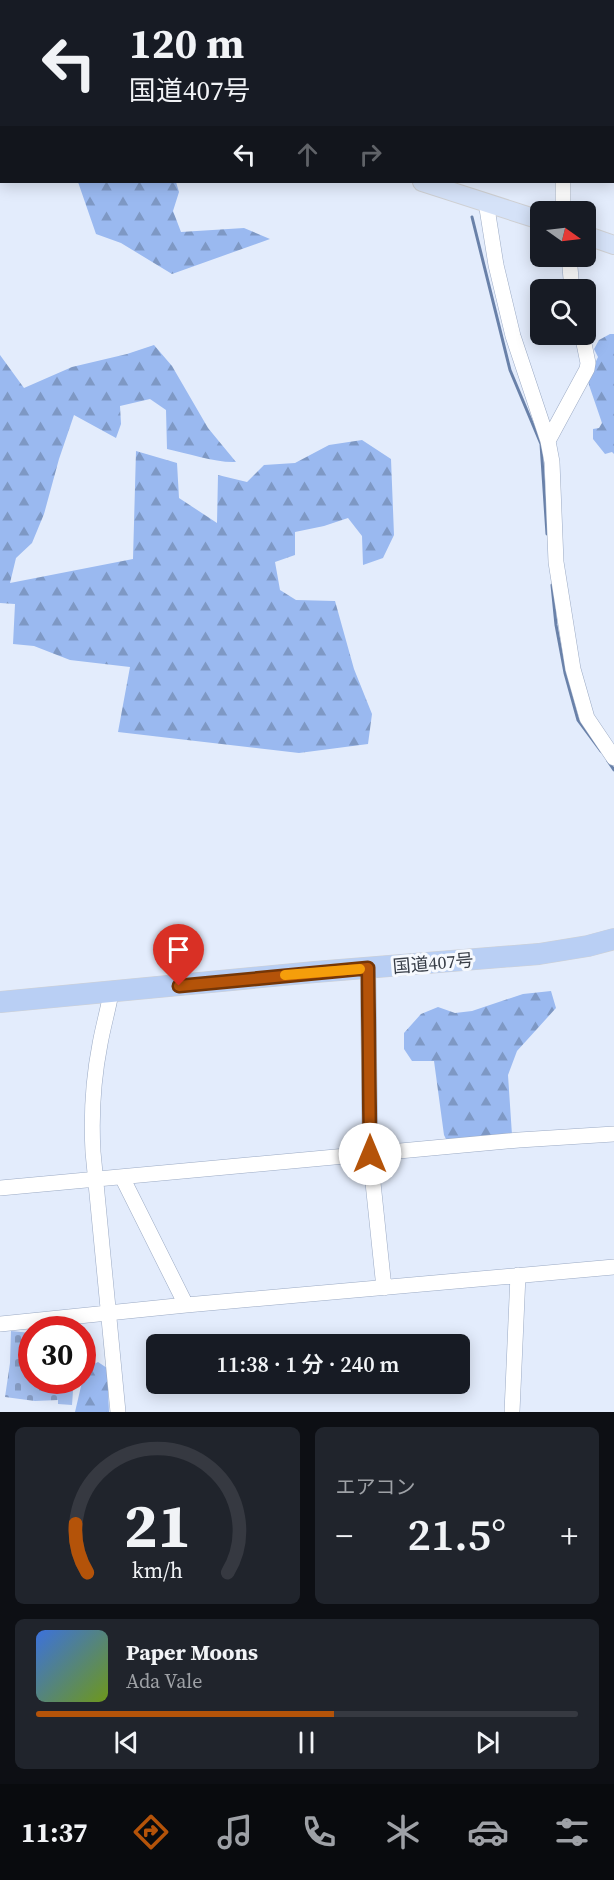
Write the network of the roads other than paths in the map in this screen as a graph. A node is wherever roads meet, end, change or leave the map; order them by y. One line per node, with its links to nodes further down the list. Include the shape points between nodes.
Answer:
1 (425, 183): 4 (main road)
2 (563, 183): 3 (street)
3 (564, 201)
4 (486, 202): 5 (main road); 9 (street, via 513,336)
5 (530, 217)
6 (596, 239): 7 (main road)
7 (614, 245)
8 (584, 345): 9 (street, via 587,369)
9 (548, 441): 10 (street, via 556,562 573,669 587,718)
10 (614, 758)
11 (614, 939): 12 (highway, 国道407号, via 539,954)
12 (368, 968): 13 (highway, 国道407号); 16 (street)
13 (111, 993): 14 (highway, 国道407号); 18 (street, via 94,1086)
14 (0, 1002)
15 (614, 1134): 16 (street)
16 (370, 1154): 17 (street); 22 (street)
17 (122, 1177): 18 (street); 23 (street)
18 (96, 1179): 19 (street); 24 (street)
19 (0, 1188)
20 (614, 1267): 21 (street)
21 (518, 1275): 22 (street); 27 (street)
22 (384, 1288): 23 (street)
23 (186, 1305): 24 (street)
24 (109, 1313): 25 (street); 26 (street)
25 (0, 1324)
26 (118, 1412)
27 (513, 1412)

